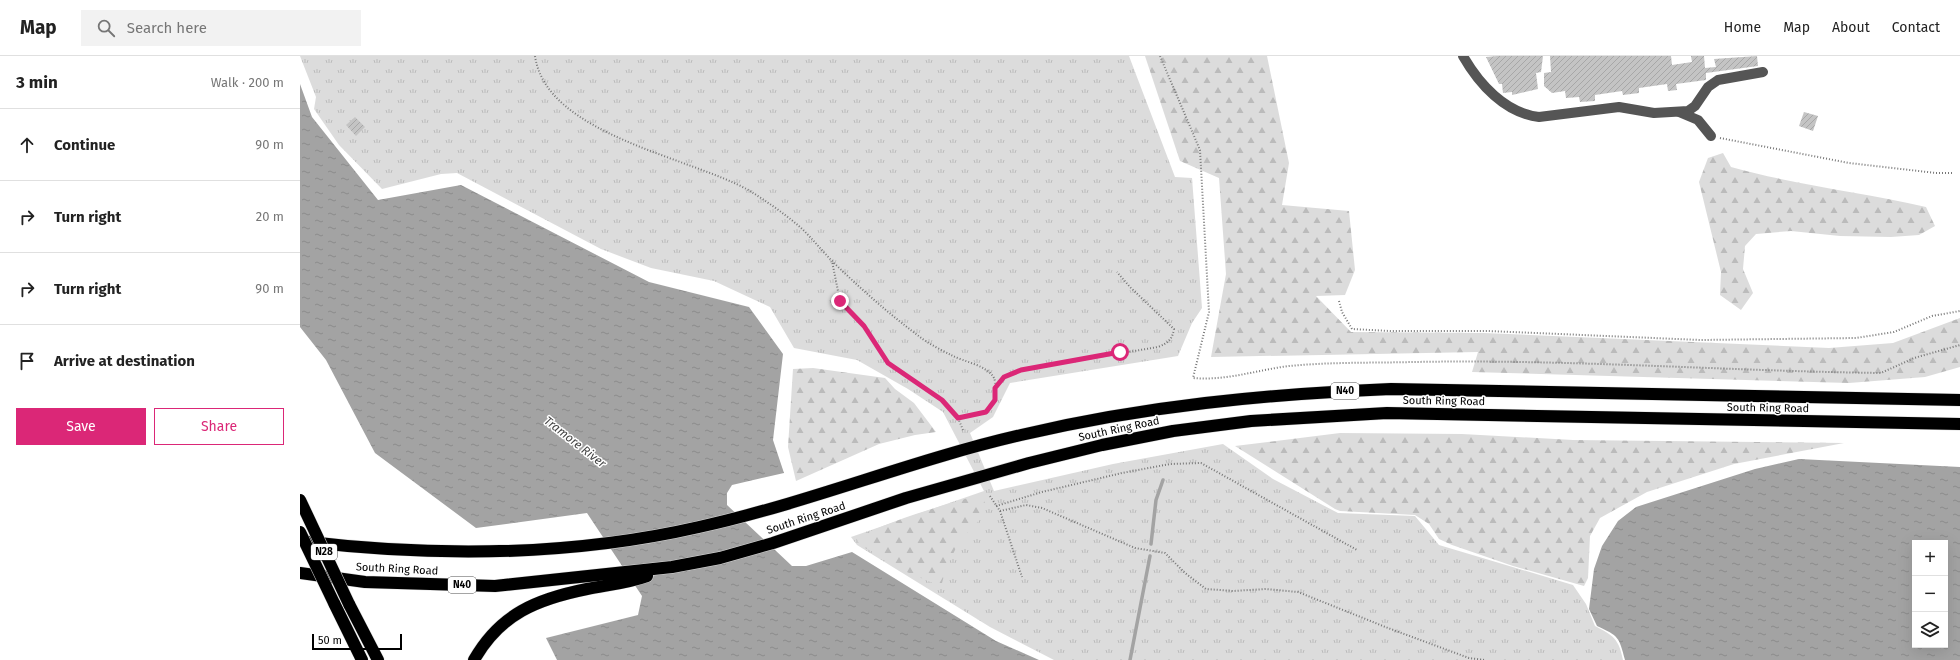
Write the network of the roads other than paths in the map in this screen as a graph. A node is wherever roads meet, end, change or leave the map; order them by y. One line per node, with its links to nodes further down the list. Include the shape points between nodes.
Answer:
1 (1463, 56): 3 (lane, via 1474,75 1497,98 1515,110 1531,116 1548,117 1619,107 1654,113)
2 (1763, 72): 3 (lane, via 1718,80 1708,87 1695,106 1688,111)
3 (1678, 112): 4 (lane, via 1698,120)
4 (1711, 136)
5 (1960, 400): 9 (highway, South Ring Road / N40, via 1391,389 1304,392 1238,398 1101,418 1016,436 921,461 745,516 647,538 597,545 453,553 348,547)
6 (1960, 424): 11 (highway, South Ring Road / N40, via 1387,413 1251,421 1173,431 1029,463 906,498 773,543 720,558)
7 (300, 500): 13 (highway, N28, bridge)
8 (300, 532): 12 (highway, N28, bridge)
9 (300, 541)
10 (300, 573): 11 (highway, South Ring Road / N40, via 365,582 495,586)
11 (628, 577): 14 (highway, via 538,602 506,620 482,646)
12 (362, 660)
13 (378, 660)
14 (474, 660)

